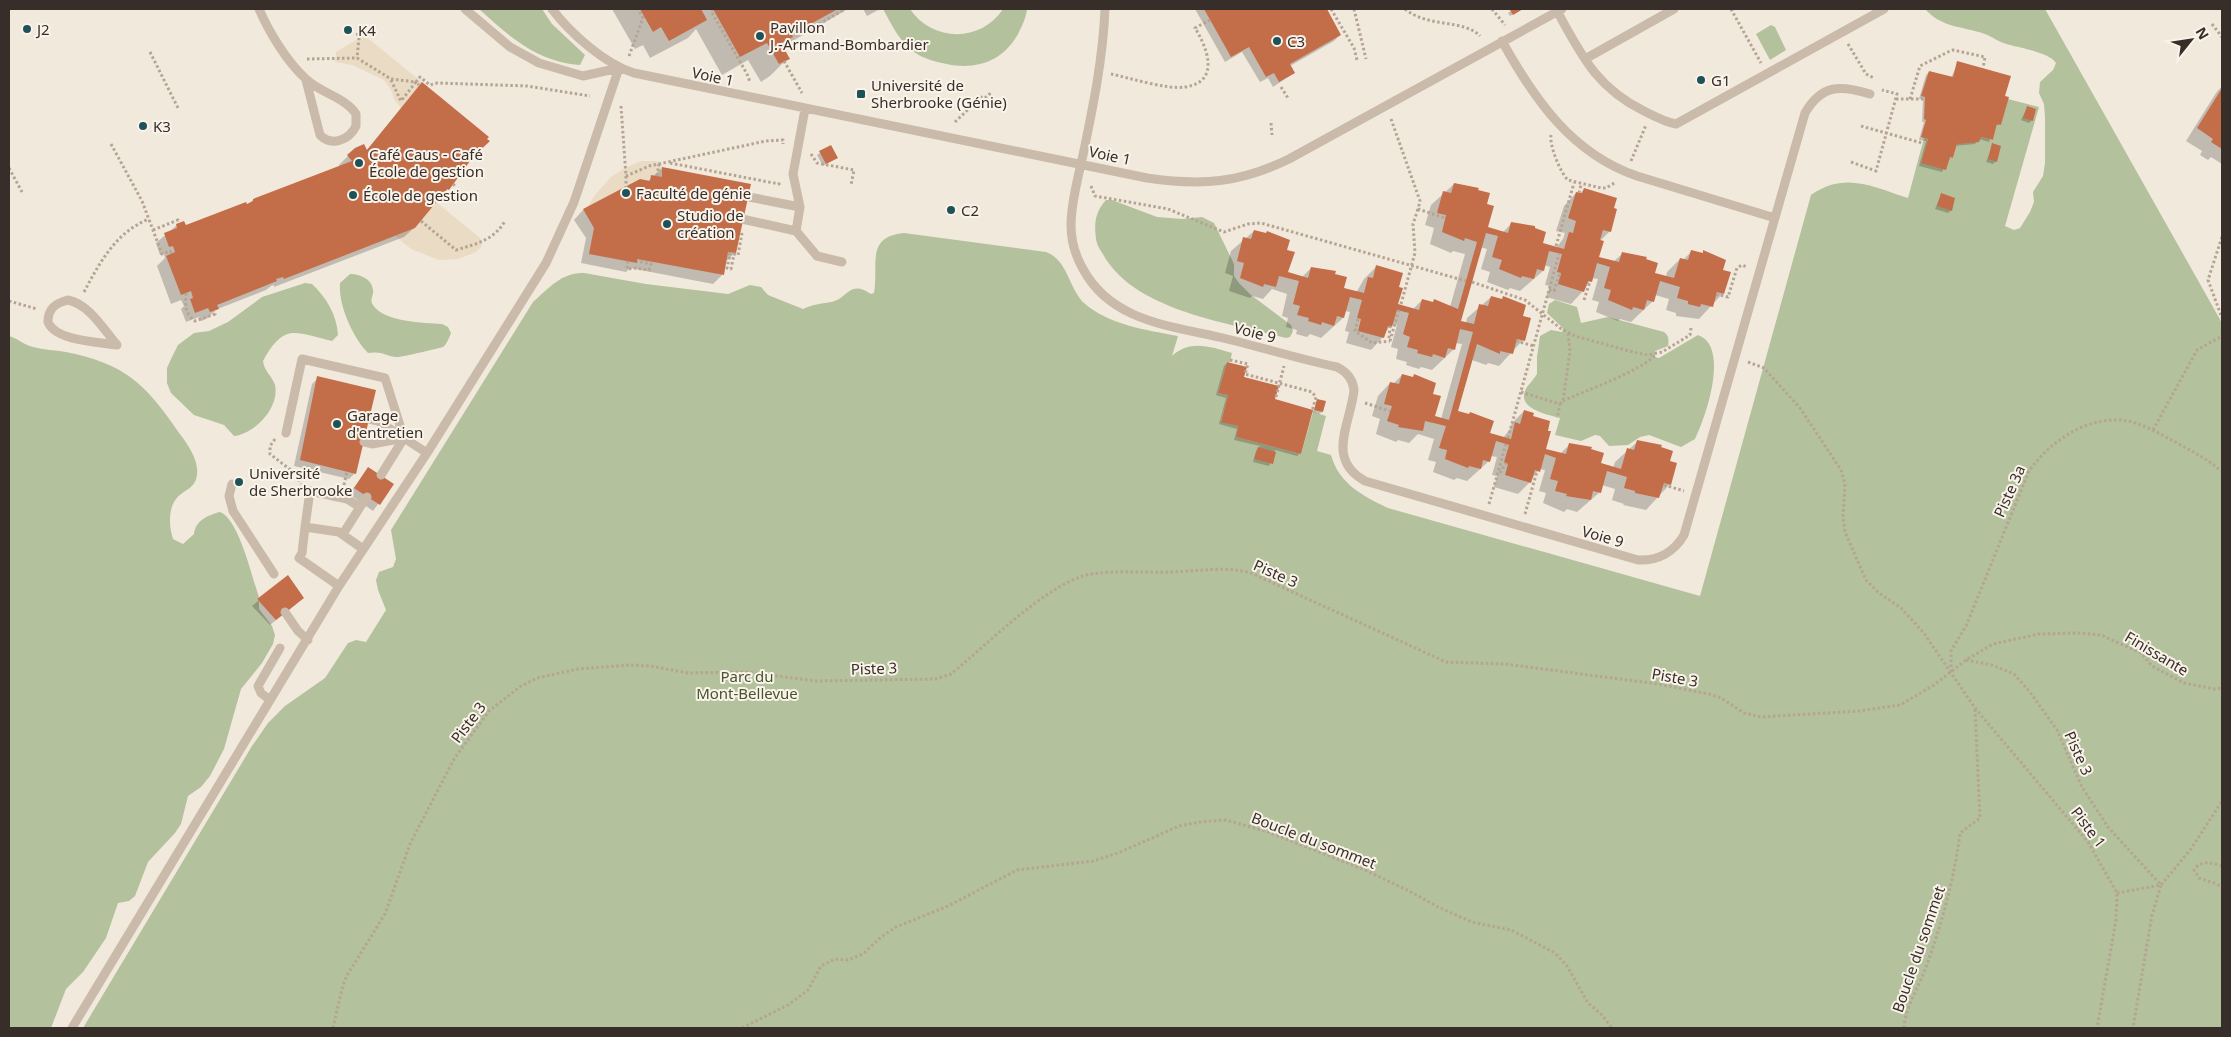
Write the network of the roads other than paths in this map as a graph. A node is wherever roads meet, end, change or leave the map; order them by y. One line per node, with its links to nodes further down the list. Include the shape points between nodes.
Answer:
1 (259, 9): 11 (lane, via 279,46)
2 (466, 9): 10 (lane, via 510,47 539,63 583,76)
3 (552, 9): 10 (lane, via 569,28)
4 (1105, 9): 14 (lane, Voie 9, via 1102,55)
5 (1674, 9): 9 (lane)
6 (1884, 9): 9 (lane, via 1676,124 1621,98 1600,80)
7 (1560, 10): 8 (lane, Voie 1); 9 (lane)
8 (1502, 41): 14 (lane, Voie 1, via 1294,157 1244,177 1220,182 1183,182); 17 (lane, via 1548,113 1599,158 1637,176)
9 (1585, 59)
10 (619, 68): 13 (lane, Voie 1); 26 (lane, via 574,202 551,255)
11 (306, 80): 11 (lane, via 320,135 332,142 344,138 356,126 356,114)
12 (1870, 94): 17 (lane, Voie 9, via 1835,89 1820,94 1812,102 1801,125)
13 (804, 108): 14 (lane, Voie 1); 16 (lane, via 793,174)
14 (1081, 163): 17 (lane, Voie 9, via 1072,208 1072,240 1085,273 1105,298 1142,318 1337,367 1349,376 1353,384 1342,450 1349,468 1359,478 1645,560 1658,558 1676,546 1687,528)
15 (749, 197): 16 (lane)
16 (800, 207): 19 (lane)
17 (1775, 218)
18 (742, 219): 19 (lane)
19 (796, 231): 20 (lane, via 816,256)
20 (842, 262)
21 (78, 303): 21 (lane, via 93,317 117,345 80,340 53,331 48,322 49,312 54,306 68,300)
22 (369, 419): 24 (lane, via 378,421)
23 (286, 433): 24 (lane, via 302,359 385,378)
24 (404, 438): 25 (lane, via 372,444); 26 (lane); 27 (lane)
25 (364, 442)
26 (427, 452): 33 (lane)
27 (381, 475)
28 (232, 484): 34 (lane, via 229,496 233,511)
29 (367, 497): 30 (lane)
30 (360, 507): 31 (lane, via 347,499 310,491); 32 (lane)
31 (305, 527): 32 (lane); 35 (lane, via 299,558)
32 (342, 534): 33 (lane)
33 (363, 549): 35 (lane)
34 (274, 574)
35 (339, 586): 37 (lane)
36 (285, 612): 37 (lane)
37 (308, 640): 39 (lane)
38 (280, 648): 39 (lane, via 258,686)
39 (270, 700): 40 (lane)
40 (72, 1028)

